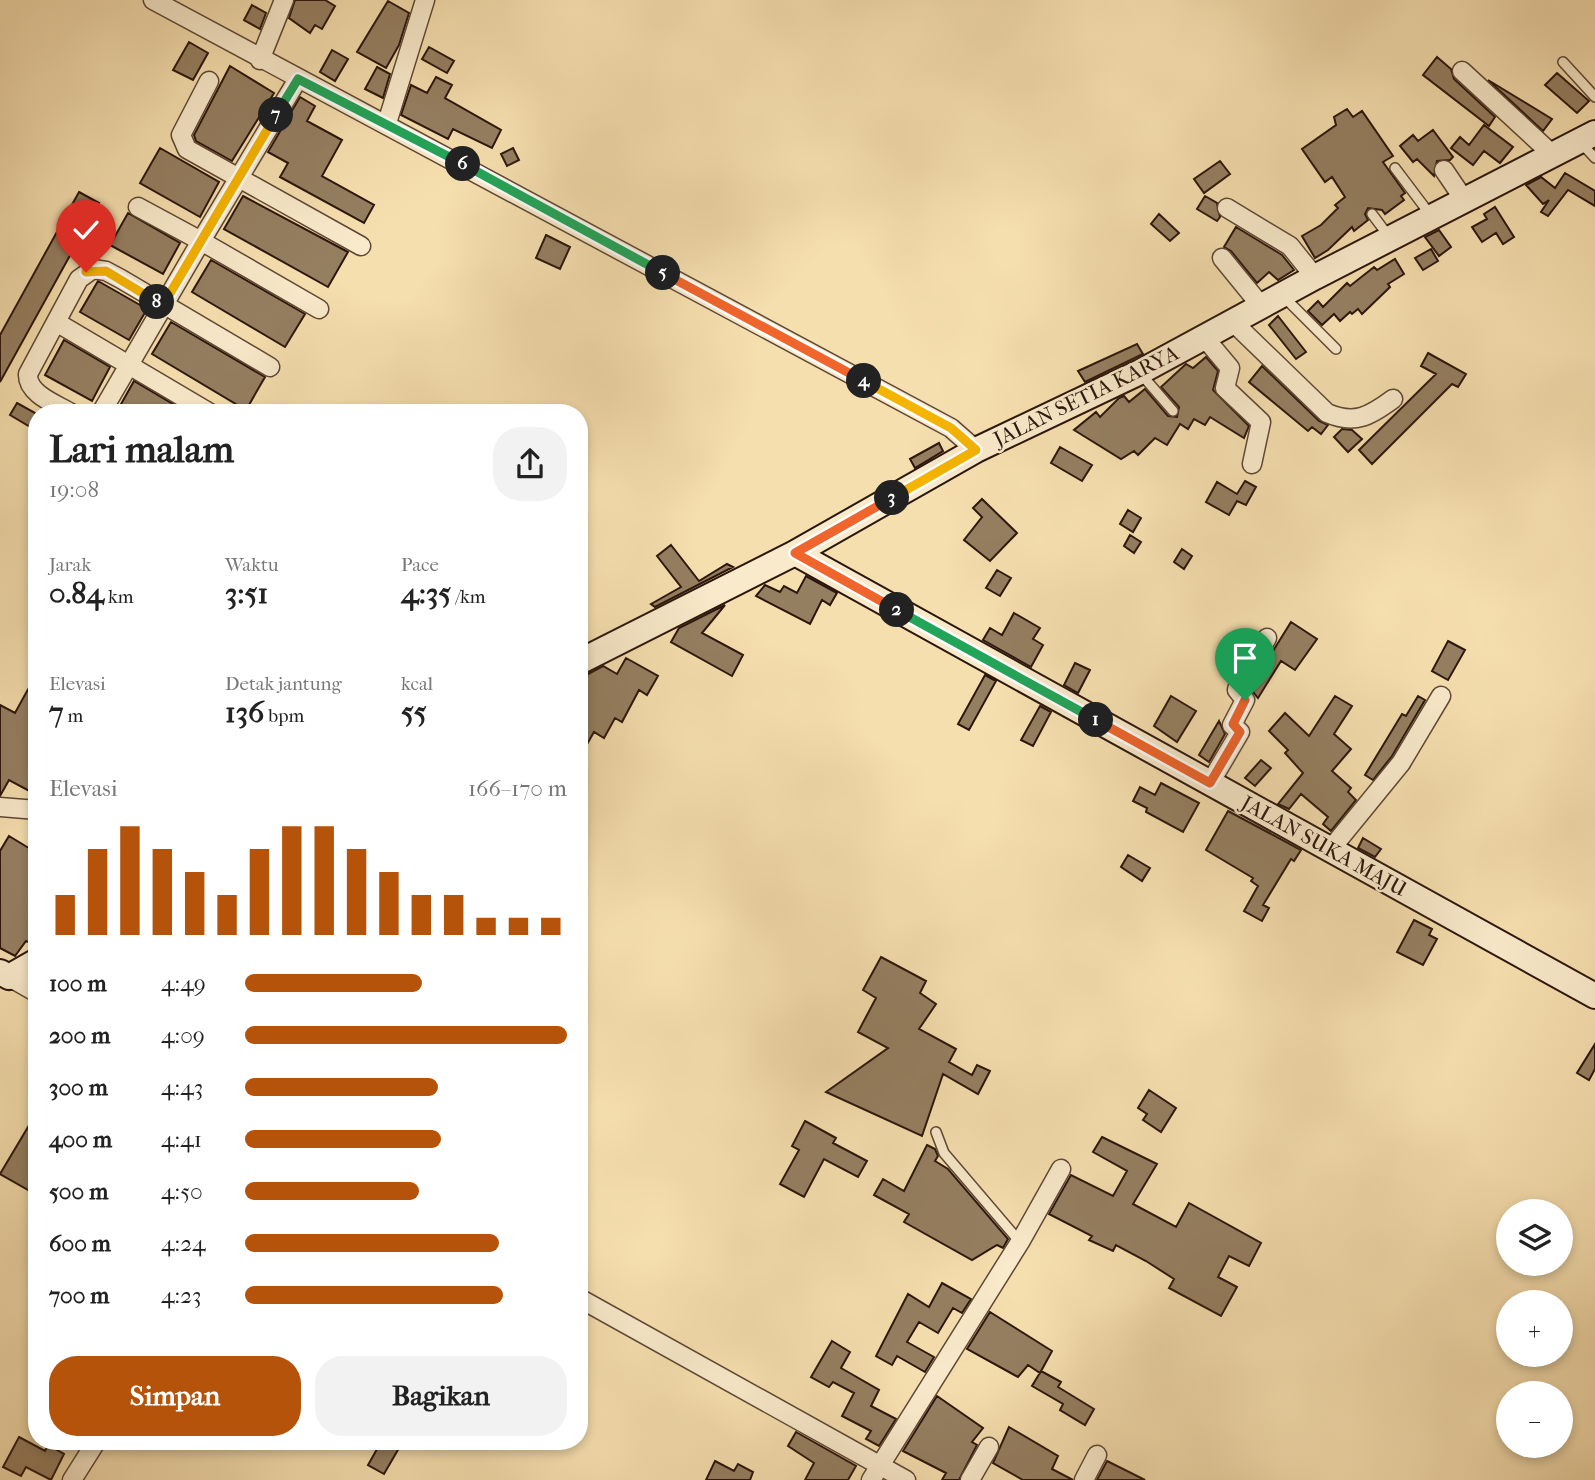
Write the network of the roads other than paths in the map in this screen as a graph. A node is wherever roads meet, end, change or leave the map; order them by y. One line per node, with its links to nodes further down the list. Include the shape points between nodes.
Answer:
1 (153, 0): 4 (street)
2 (284, 0): 4 (street)
3 (425, 0): 10 (street)
4 (260, 60): 7 (street)
5 (1563, 62): 9 (lane)
6 (1462, 71): 12 (street)
7 (298, 79): 10 (street); 15 (street)
8 (209, 81): 15 (street, via 185,124 181,141)
9 (1595, 97)
10 (387, 124): 41 (street)
11 (1590, 144): 12 (main road, JALAN SETIA KARYA)
12 (1553, 155): 16 (main road, JALAN SETIA KARYA)
13 (1395, 168): 20 (lane)
14 (1444, 170): 16 (street)
15 (238, 178): 22 (street); 23 (street)
16 (1465, 201): 20 (main road, JALAN SETIA KARYA)
17 (138, 207): 22 (street)
18 (1227, 208): 25 (street, via 1290,246)
19 (1372, 214): 21 (lane)
20 (1433, 218): 21 (main road, JALAN SETIA KARYA)
21 (1391, 239): 25 (main road, JALAN SETIA KARYA)
22 (201, 241): 27 (street); 28 (street)
23 (361, 246)
24 (1222, 258): 26 (street)
25 (1315, 277): 26 (main road, JALAN SETIA KARYA)
26 (1273, 302): 30 (main road, JALAN SETIA KARYA); 32 (lane)
27 (163, 305): 29 (street, via 106,271 93,269 79,279); 33 (street); 34 (street)
28 (319, 309)
29 (56, 322): 33 (street); 37 (street, via 28,382)
30 (1234, 323): 31 (main road, JALAN SETIA KARYA); 36 (street, via 1327,413 1357,420)
31 (1205, 337): 35 (main road, JALAN SETIA KARYA); 42 (street, via 1230,368 1225,388 1261,422)
32 (1336, 349)
33 (129, 364): 38 (street); 39 (street)
34 (270, 367)
35 (1140, 372): 40 (lane); 41 (main road, JALAN SETIA KARYA)
36 (1393, 399)
37 (56, 404)
38 (106, 404)
39 (195, 404)
40 (1172, 411)
41 (962, 438): 43 (main road, JALAN SETIA KARYA)
42 (1252, 464)
43 (795, 553): 45 (main road, JALAN SETIA KARYA); 47 (main road, JALAN SUKA MAJU)
44 (1267, 638): 47 (street, via 1238,686 1245,700 1233,724 1240,732)
45 (588, 657)
46 (1441, 696): 51 (street, via 1401,763)
47 (1210, 783): 51 (main road, JALAN SUKA MAJU)
48 (5, 807): 49 (street); 50 (street)
49 (28, 809)
50 (0, 825)
51 (1330, 850): 55 (main road, JALAN SUKA MAJU)
52 (28, 965): 53 (main road)
53 (5, 974): 54 (street)
54 (28, 988)
55 (1595, 996)
56 (936, 1132): 58 (lane, via 944,1153)
57 (1061, 1169): 58 (street)
58 (1020, 1242): 63 (street)
59 (588, 1303): 63 (street)
60 (989, 1447): 66 (street)
61 (91, 1450): 64 (street)
62 (1097, 1455): 67 (street)
63 (876, 1473): 65 (street)
64 (72, 1480)
65 (906, 1480)
66 (970, 1480)
67 (1084, 1480)

